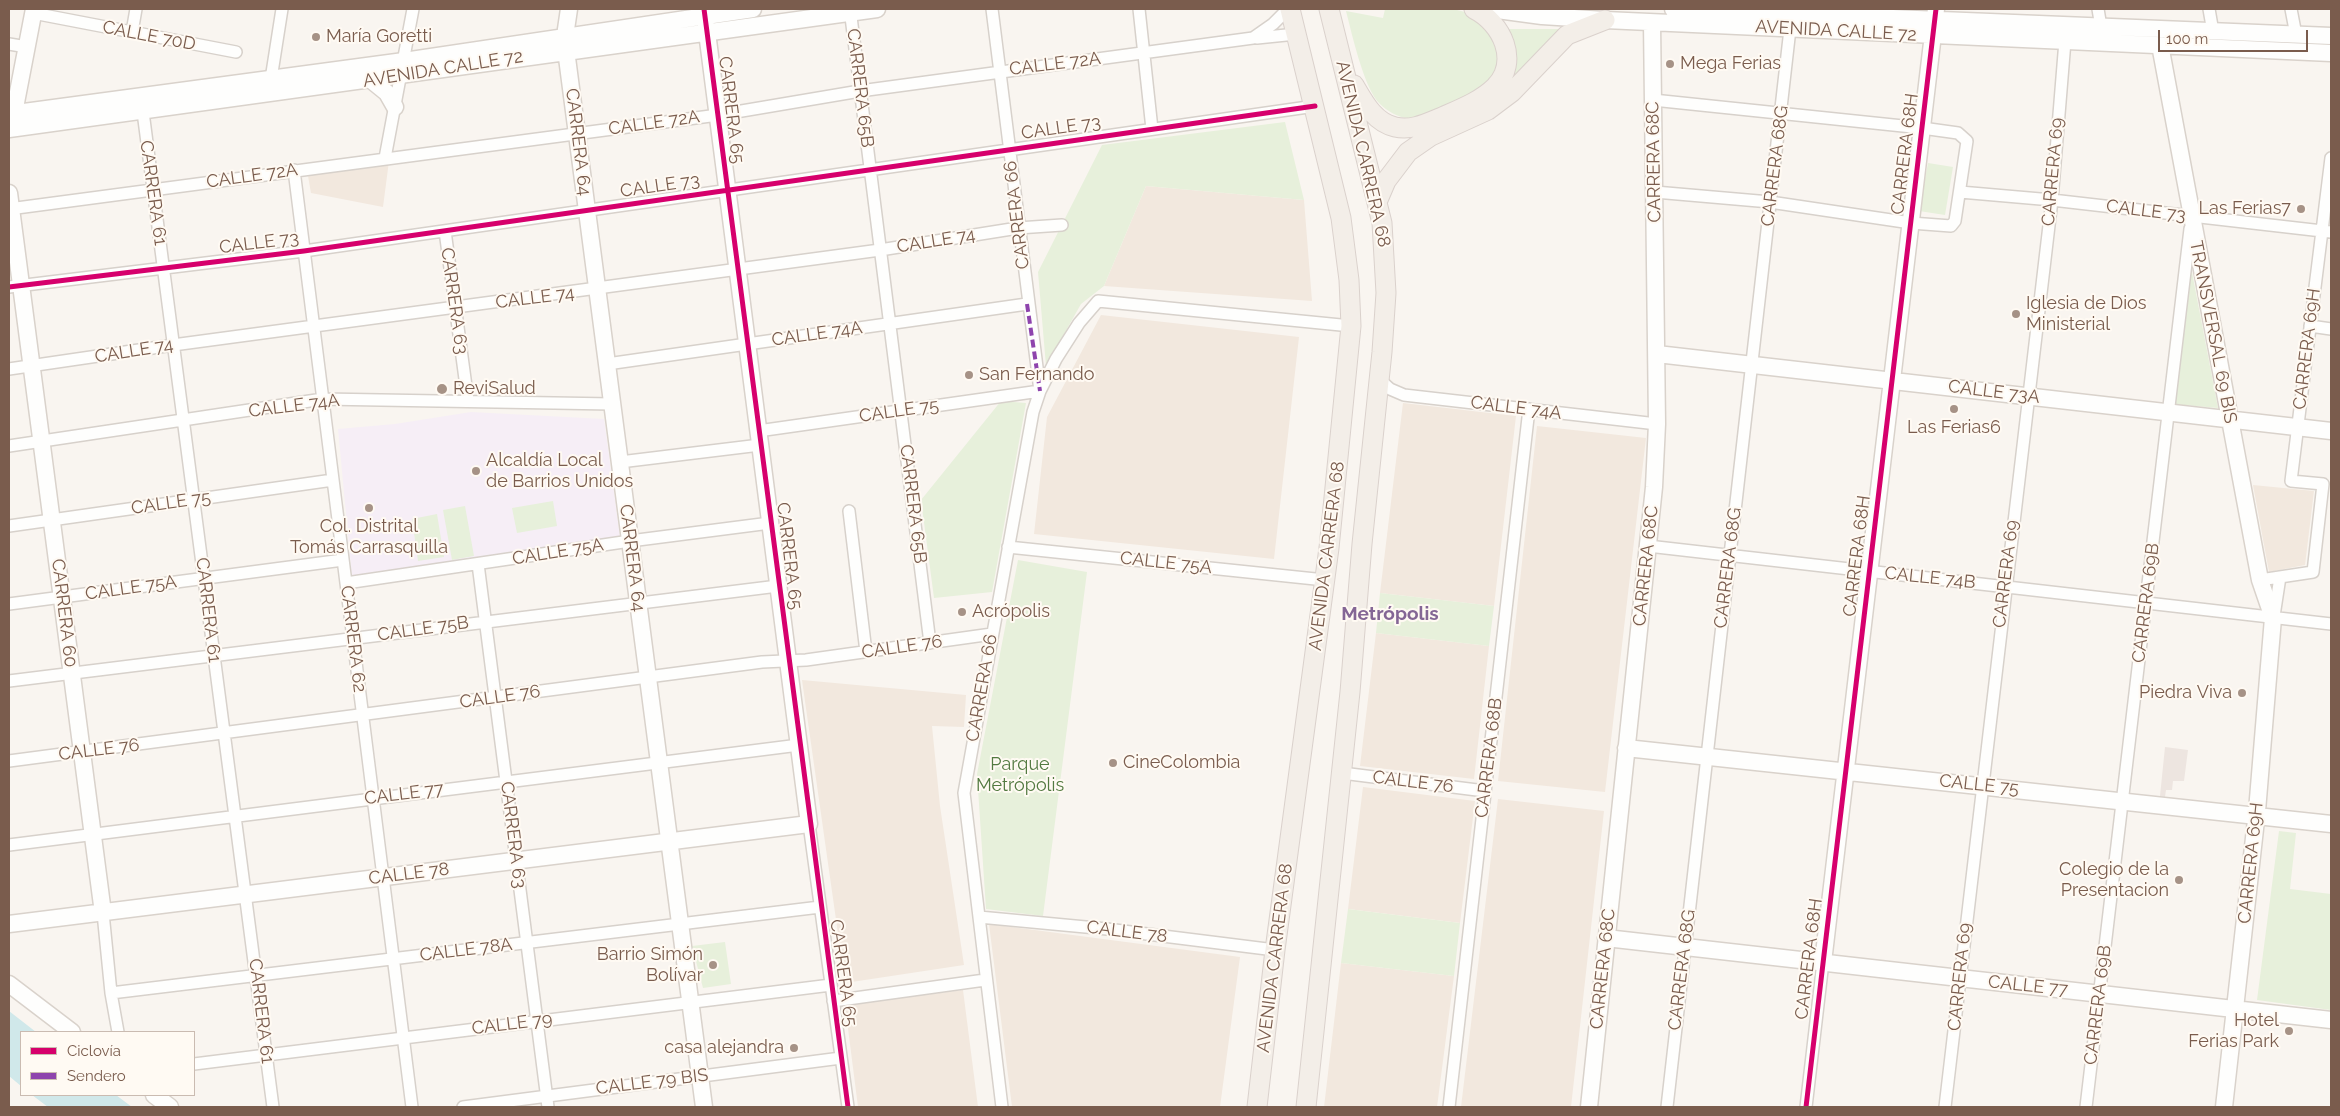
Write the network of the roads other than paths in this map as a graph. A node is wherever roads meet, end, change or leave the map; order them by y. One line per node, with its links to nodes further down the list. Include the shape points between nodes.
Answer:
1 (136, 9): 27 (street)
2 (282, 9): 44 (street)
3 (414, 9): 41 (street)
4 (569, 9): 34 (street, CARRERA 64)
5 (753, 9): 21 (street, AVENIDA CALLE 72)
6 (877, 9): 19 (street, AVENIDA CALLE 72)
7 (992, 9): 43 (street, CARRERA 66)
8 (1139, 9): 39 (street)
9 (1289, 9): 29 (main road, AVENIDA CARRERA 68); 32 (street, CALLE 72A)
10 (1329, 9): 42 (main road, AVENIDA CARRERA 68)
11 (1474, 9): 42 (main road, via 1492,22 1505,40 1507,57 1504,70 1499,82 1487,93 1447,115 1409,128 1387,124 1371,112)
12 (1490, 9): 22 (street, AVENIDA CALLE 72)
13 (1673, 9): 17 (street, AVENIDA CALLE 72)
14 (2098, 9): 25 (street)
15 (2209, 9): 28 (street)
16 (2291, 9): 30 (street)
17 (1704, 10): 24 (street, AVENIDA CALLE 72)
18 (33, 11): 27 (street, CALLE 70D); 37 (street)
19 (850, 11): 21 (street, AVENIDA CALLE 72); 46 (street, CARRERA 65B)
20 (2028, 17): 24 (street, AVENIDA CALLE 72); 25 (street, AVENIDA CALLE 72)
21 (705, 19): 34 (street, AVENIDA CALLE 72); 52 (street, CARRERA 65)
22 (1605, 20): 23 (street, AVENIDA CALLE 72); 68 (main road, via 1567,35 1516,88 1488,110 1414,146 1396,164)
23 (1652, 22): 26 (street, AVENIDA CALLE 72); 47 (street, CARRERA 68C)
24 (1935, 22): 26 (street, AVENIDA CALLE 72); 33 (street, AVENIDA CALLE 72); 54 (street, CARRERA 68H)
25 (2101, 27): 28 (street, AVENIDA CALLE 72)
26 (1790, 29): 51 (street, CARRERA 68G)
27 (132, 32): 38 (street, CALLE 70D)
28 (2213, 32): 30 (street, AVENIDA CALLE 72)
29 (1296, 34): 32 (street); 49 (main road, AVENIDA CARRERA 68)
30 (2296, 35): 31 (street, AVENIDA CALLE 72)
31 (2331, 36)
32 (1253, 38): 39 (street, CALLE 72A)
33 (2065, 41): 36 (street, AVENIDA CALLE 72); 67 (street, CARRERA 69)
34 (565, 43): 41 (street, AVENIDA CALLE 72); 57 (street, CARRERA 64)
35 (9, 44): 37 (street)
36 (2160, 45): 40 (street, AVENIDA CALLE 72); 72 (street, TRANSVERSAL 69 BIS)
37 (27, 47): 53 (street)
38 (236, 52)
39 (1144, 53): 43 (street, CALLE 72A); 56 (street)
40 (2331, 53)
41 (402, 68): 44 (street, AVENIDA CALLE 72); 45 (street, AVENIDA CALLE 72); 48 (street)
42 (1344, 68): 68 (main road, AVENIDA CARRERA 68)
43 (999, 71): 46 (street, CALLE 72A); 58 (street, CARRERA 66)
44 (270, 80): 53 (street, AVENIDA CALLE 72)
45 (371, 80): 48 (street, via 388,93); 50 (street, AVENIDA CALLE 72)
46 (860, 91): 52 (street, CALLE 72A); 61 (street, CARRERA 65B)
47 (1653, 100): 51 (street); 65 (street, CARRERA 68C)
48 (395, 106): 59 (street)
49 (1315, 106): 56 (street, CALLE 73); 88 (main road, AVENIDA CARRERA 68, via 1345,237)
50 (143, 112): 55 (street, AVENIDA CALLE 72); 63 (street, CARRERA 61)
51 (1781, 113): 54 (street); 69 (street, CARRERA 68G)
52 (718, 115): 57 (street, CALLE 72A); 64 (street, CARRERA 65)
53 (11, 116)
54 (1922, 128): 66 (street, via 1963,136 1967,141); 73 (street, CARRERA 68H)
55 (9, 129)
56 (1152, 129): 58 (street, CALLE 73)
57 (577, 134): 59 (street, CALLE 72A); 71 (street, CARRERA 64)
58 (1009, 149): 61 (street, CALLE 73); 75 (street, CARRERA 66)
59 (386, 158): 62 (street, CALLE 72A)
60 (2331, 158): 77 (street, CARRERA 69H)
61 (870, 169): 64 (street, CALLE 73); 78 (street, CARRERA 65B)
62 (294, 170): 63 (street, CALLE 72A); 79 (street, CARRERA 62)
63 (153, 189): 70 (street, CALLE 72A); 80 (street, CARRERA 61)
64 (727, 190): 71 (street, CALLE 73); 81 (street, CARRERA 65)
65 (1654, 192): 69 (street); 93 (street, CARRERA 68C)
66 (1960, 192): 67 (street, CALLE 73); 73 (street, via 1956,222 1952,226)
67 (2052, 200): 72 (street, CALLE 73); 101 (street, CARRERA 69)
68 (1376, 202): 98 (main road, AVENIDA CARRERA 68, via 1382,223 1386,275)
69 (1770, 202): 73 (street); 95 (street, CARRERA 68G)
70 (9, 203): 82 (street, CARRERA 60)
71 (586, 210): 76 (street, CALLE 73); 83 (street, CARRERA 64)
72 (2192, 217): 77 (street, CALLE 73); 107 (street, CARRERA 69B); 108 (street, TRANSVERSAL 69 BIS)
73 (1911, 223): 99 (street, CARRERA 68H)
74 (1062, 225): 75 (street, CALLE 74)
75 (1018, 228): 78 (street, CALLE 74); 84 (street, CARRERA 66)
76 (445, 231): 79 (street, CALLE 73); 85 (street, CARRERA 63)
77 (2327, 232): 89 (street, CARRERA 69H)
78 (880, 250): 81 (street, CALLE 74); 86 (street, CARRERA 65B)
79 (304, 251): 80 (street, CALLE 73); 87 (street, CARRERA 62)
80 (163, 268): 82 (street, CALLE 73); 92 (street, CARRERA 61)
81 (738, 269): 83 (street, CALLE 74); 91 (street, CARRERA 65)
82 (15, 286): 96 (street, CARRERA 60)
83 (597, 290): 85 (street, CALLE 74); 94 (street, CARRERA 64)
84 (1027, 304): 86 (street, CALLE 74A); 100 (street, CARRERA 66)
85 (455, 308): 87 (street, CALLE 74); 103 (street, CARRERA 63)
86 (890, 324): 91 (street, CALLE 74A); 106 (street, CARRERA 65B)
87 (314, 326): 92 (street, CALLE 74); 102 (street, CARRERA 62)
88 (1351, 326): 100 (street, CARRERA 66, via 1098,301 1079,323); 132 (main road, AVENIDA CARRERA 68)
89 (2310, 326): 90 (street); 111 (street, CARRERA 69H)
90 (2331, 329)
91 (747, 344): 94 (street, CALLE 74A); 113 (street, CARRERA 65)
92 (173, 345): 96 (street, CALLE 74); 109 (street, CARRERA 61)
93 (1657, 354): 95 (street, CALLE 73A); 110 (street, CARRERA 68C)
94 (607, 364): 104 (street, CARRERA 64)
95 (1752, 365): 99 (street, CALLE 73A); 126 (street, CARRERA 68G)
96 (32, 366): 97 (street, CALLE 74); 114 (street, CARRERA 60)
97 (9, 369)
98 (1379, 379): 105 (street, CALLE 74A, via 1404,395); 163 (main road, AVENIDA CARRERA 68)
99 (1892, 381): 101 (street, CALLE 73A); 129 (street, CARRERA 68H)
100 (1040, 390): 106 (street, CALLE 75); 125 (street, CARRERA 66)
101 (2027, 396): 107 (street, CALLE 73A); 136 (street, CARRERA 69)
102 (323, 399): 103 (street, CALLE 74A); 109 (street, CALLE 74A); 117 (street, CARRERA 62)
103 (468, 401): 104 (street, CALLE 74A)
104 (612, 404): 116 (street, CARRERA 64)
105 (1529, 409): 110 (street, CALLE 74A); 166 (street, CARRERA 68B)
106 (901, 410): 113 (street, CALLE 75); 146 (street, CARRERA 65B)
107 (2168, 412): 108 (street, CALLE 73A); 139 (street, CARRERA 69B)
108 (2230, 419): 111 (street, CALLE 73A); 133 (street, TRANSVERSAL 69 BIS)
109 (183, 421): 114 (street, CALLE 74A); 118 (street, CARRERA 61)
110 (1658, 424): 124 (street, CARRERA 68C)
111 (2298, 427): 112 (street, CALLE 73A); 130 (street, CARRERA 69H, via 2290,481 2323,484 2312,572)
112 (2331, 431)
113 (759, 438): 116 (street, CALLE 75); 121 (street, CARRERA 65)
114 (41, 442): 115 (street, CALLE 74A); 120 (street, CARRERA 60)
115 (9, 446)
116 (620, 462): 123 (street, CARRERA 64)
117 (333, 480): 118 (street, CALLE 75); 127 (street, CARRERA 62)
118 (194, 500): 120 (street, CALLE 75); 131 (street, CARRERA 61)
119 (849, 511): 147 (street)
120 (52, 520): 122 (street, CALLE 75); 137 (street, CARRERA 60)
121 (770, 523): 123 (street, CALLE 75A); 135 (street, CARRERA 65)
122 (9, 526)
123 (630, 541): 128 (street, CALLE 75A); 138 (street, CARRERA 64)
124 (1648, 546): 126 (street, CALLE 74B); 157 (street, CARRERA 68C)
125 (1008, 547): 132 (street, CALLE 75A); 144 (street, CARRERA 66)
126 (1730, 555): 129 (street, CALLE 74B); 159 (street, CARRERA 68G)
127 (343, 560): 131 (street, CALLE 75A); 134 (street, CARRERA 62)
128 (478, 564): 134 (street, CALLE 75A); 142 (street, CARRERA 63)
129 (1869, 571): 136 (street, CALLE 74B); 162 (street, CARRERA 68H)
130 (2280, 577): 133 (street); 141 (street)
131 (204, 578): 137 (street, CALLE 75A); 148 (street, CARRERA 61)
132 (1325, 580): 187 (main road, AVENIDA CARRERA 68)
133 (2260, 580): 141 (street, TRANSVERSAL 69 BIS)
134 (346, 583): 145 (street, CARRERA 62)
135 (778, 586): 138 (street, CALLE 75B); 149 (street, CARRERA 65)
136 (2005, 586): 139 (street, CALLE 74B); 165 (street, CARRERA 69)
137 (62, 598): 140 (street, CALLE 75A); 150 (street, CARRERA 60)
138 (638, 602): 142 (street, CALLE 75B); 151 (street, CARRERA 64)
139 (2146, 602): 141 (street, CALLE 74B); 168 (street, CARRERA 69B)
140 (9, 604)
141 (2274, 618): 143 (street, CALLE 74B); 170 (street, CARRERA 69H)
142 (485, 621): 145 (street, CALLE 75B); 153 (street, CARRERA 63)
143 (2331, 624)
144 (992, 634): 146 (street, CALLE 76); 181 (street, CARRERA 66, via 964,793)
145 (353, 639): 148 (street, CALLE 75B); 154 (street, CARRERA 62)
146 (930, 643): 147 (street, CALLE 76)
147 (866, 652): 149 (street, CALLE 76)
148 (214, 656): 150 (street, CALLE 75B); 155 (street, CARRERA 61)
149 (788, 661): 151 (street, CALLE 76); 156 (street, CARRERA 65)
150 (72, 673): 152 (street, CALLE 75B); 158 (street, CARRERA 60)
151 (648, 678): 153 (street, CALLE 76); 161 (street, CARRERA 64)
152 (9, 681)
153 (495, 698): 154 (street, CALLE 76); 164 (street, CARRERA 63)
154 (362, 716): 155 (street, CALLE 76); 167 (street, CARRERA 62)
155 (224, 733): 158 (street, CALLE 76); 169 (street, CARRERA 61)
156 (799, 745): 161 (street, CALLE 77); 171 (street, CARRERA 65)
157 (1626, 748): 159 (street, CALLE 75); 184 (street, CARRERA 68C)
158 (82, 752): 160 (street, CALLE 76); 173 (street, CARRERA 60)
159 (1707, 756): 162 (street, CALLE 75); 186 (street, CARRERA 68G)
160 (9, 761)
161 (658, 763): 164 (street, CALLE 77); 174 (street, CARRERA 64)
162 (1846, 770): 165 (street, CALLE 75); 189 (street, CARRERA 68H)
163 (1342, 773): 166 (street, CALLE 76); 219 (main road, AVENIDA CARRERA 68)
164 (506, 781): 167 (street, CALLE 77); 176 (street, CARRERA 63)
165 (1982, 785): 168 (street, CALLE 75); 191 (street, CARRERA 69)
166 (1485, 791): 220 (street, CARRERA 68B)
167 (373, 798): 169 (street, CALLE 77); 177 (street, CARRERA 62)
168 (2122, 800): 170 (street, CALLE 75); 196 (street, CARRERA 69B)
169 (235, 815): 173 (street, CALLE 77); 178 (street, CARRERA 61)
170 (2256, 815): 172 (street, CALLE 75); 199 (street, CARRERA 69H)
171 (809, 824): 174 (street, CALLE 78); 179 (street, CARRERA 65)
172 (2331, 824)
173 (93, 835): 175 (street, CALLE 77); 180 (street, CARRERA 60)
174 (669, 841): 176 (street, CALLE 78); 183 (street, CARRERA 64)
175 (9, 845)
176 (516, 860): 177 (street, CALLE 78); 185 (street, CARRERA 63)
177 (383, 877): 178 (street, CALLE 78); 188 (street, CARRERA 62)
178 (245, 894): 180 (street, CALLE 78); 190 (street, CARRERA 61)
179 (820, 907): 183 (street, CALLE 78A); 194 (street, CARRERA 65)
180 (103, 913): 182 (street, CALLE 78); 195 (street, CARRERA 60)
181 (979, 917): 187 (street, CALLE 78, via 1092,927); 192 (street, CARRERA 66)
182 (9, 924)
183 (680, 924): 185 (street, CALLE 78A); 198 (street, CARRERA 64)
184 (1606, 938): 186 (street, CALLE 77); 221 (street, CARRERA 68C)
185 (526, 943): 188 (street, CALLE 78A); 201 (street, CARRERA 63)
186 (1685, 947): 189 (street, CALLE 77); 222 (street, CARRERA 68G)
187 (1274, 950): 218 (main road, AVENIDA CARRERA 68)
188 (393, 959): 190 (street, CALLE 78A); 204 (street, CARRERA 62)
189 (1823, 962): 191 (street, CALLE 77); 223 (street, CARRERA 68H)
190 (256, 975): 195 (street, CALLE 78A); 205 (street, CARRERA 61)
191 (1960, 978): 196 (street, CALLE 77); 224 (street, CARRERA 69)
192 (985, 980): 197 (street); 217 (street, CARRERA 66)
193 (9, 984): 202 (street)
194 (831, 985): 197 (street, CARRERA 65); 198 (street, CALLE 79)
195 (111, 993): 203 (street, CARRERA 60)
196 (2100, 994): 199 (street, CALLE 77); 225 (street, CARRERA 69B)
197 (833, 1001): 206 (street, CARRERA 65)
198 (690, 1002): 201 (street, CALLE 79); 208 (street, CARRERA 64)
199 (2235, 1009): 200 (street, CALLE 77); 226 (street, CARRERA 69H)
200 (2331, 1020)
201 (536, 1021): 204 (street, CALLE 79); 210 (street, CARRERA 63)
202 (71, 1031)
203 (118, 1031)
204 (403, 1038): 205 (street, CALLE 79); 213 (street, CARRERA 62)
205 (266, 1055): 207 (street, CALLE 79); 212 (street, CARRERA 61)
206 (841, 1058): 208 (street, CALLE 79 BIS); 216 (street, CARRERA 65)
207 (195, 1064)
208 (700, 1076): 210 (street, CALLE 79 BIS); 215 (street, CARRERA 64)
209 (155, 1096): 211 (street)
210 (547, 1102): 214 (street, CALLE 79 BIS)
211 (170, 1107)
212 (273, 1107)
213 (412, 1107)
214 (463, 1107)
215 (704, 1107)
216 (848, 1107)
217 (1002, 1107)
218 (1257, 1107)
219 (1306, 1107)
220 (1449, 1107)
221 (1589, 1107)
222 (1667, 1107)
223 (1806, 1107)
224 (1945, 1107)
225 (2086, 1107)
226 (2224, 1107)

